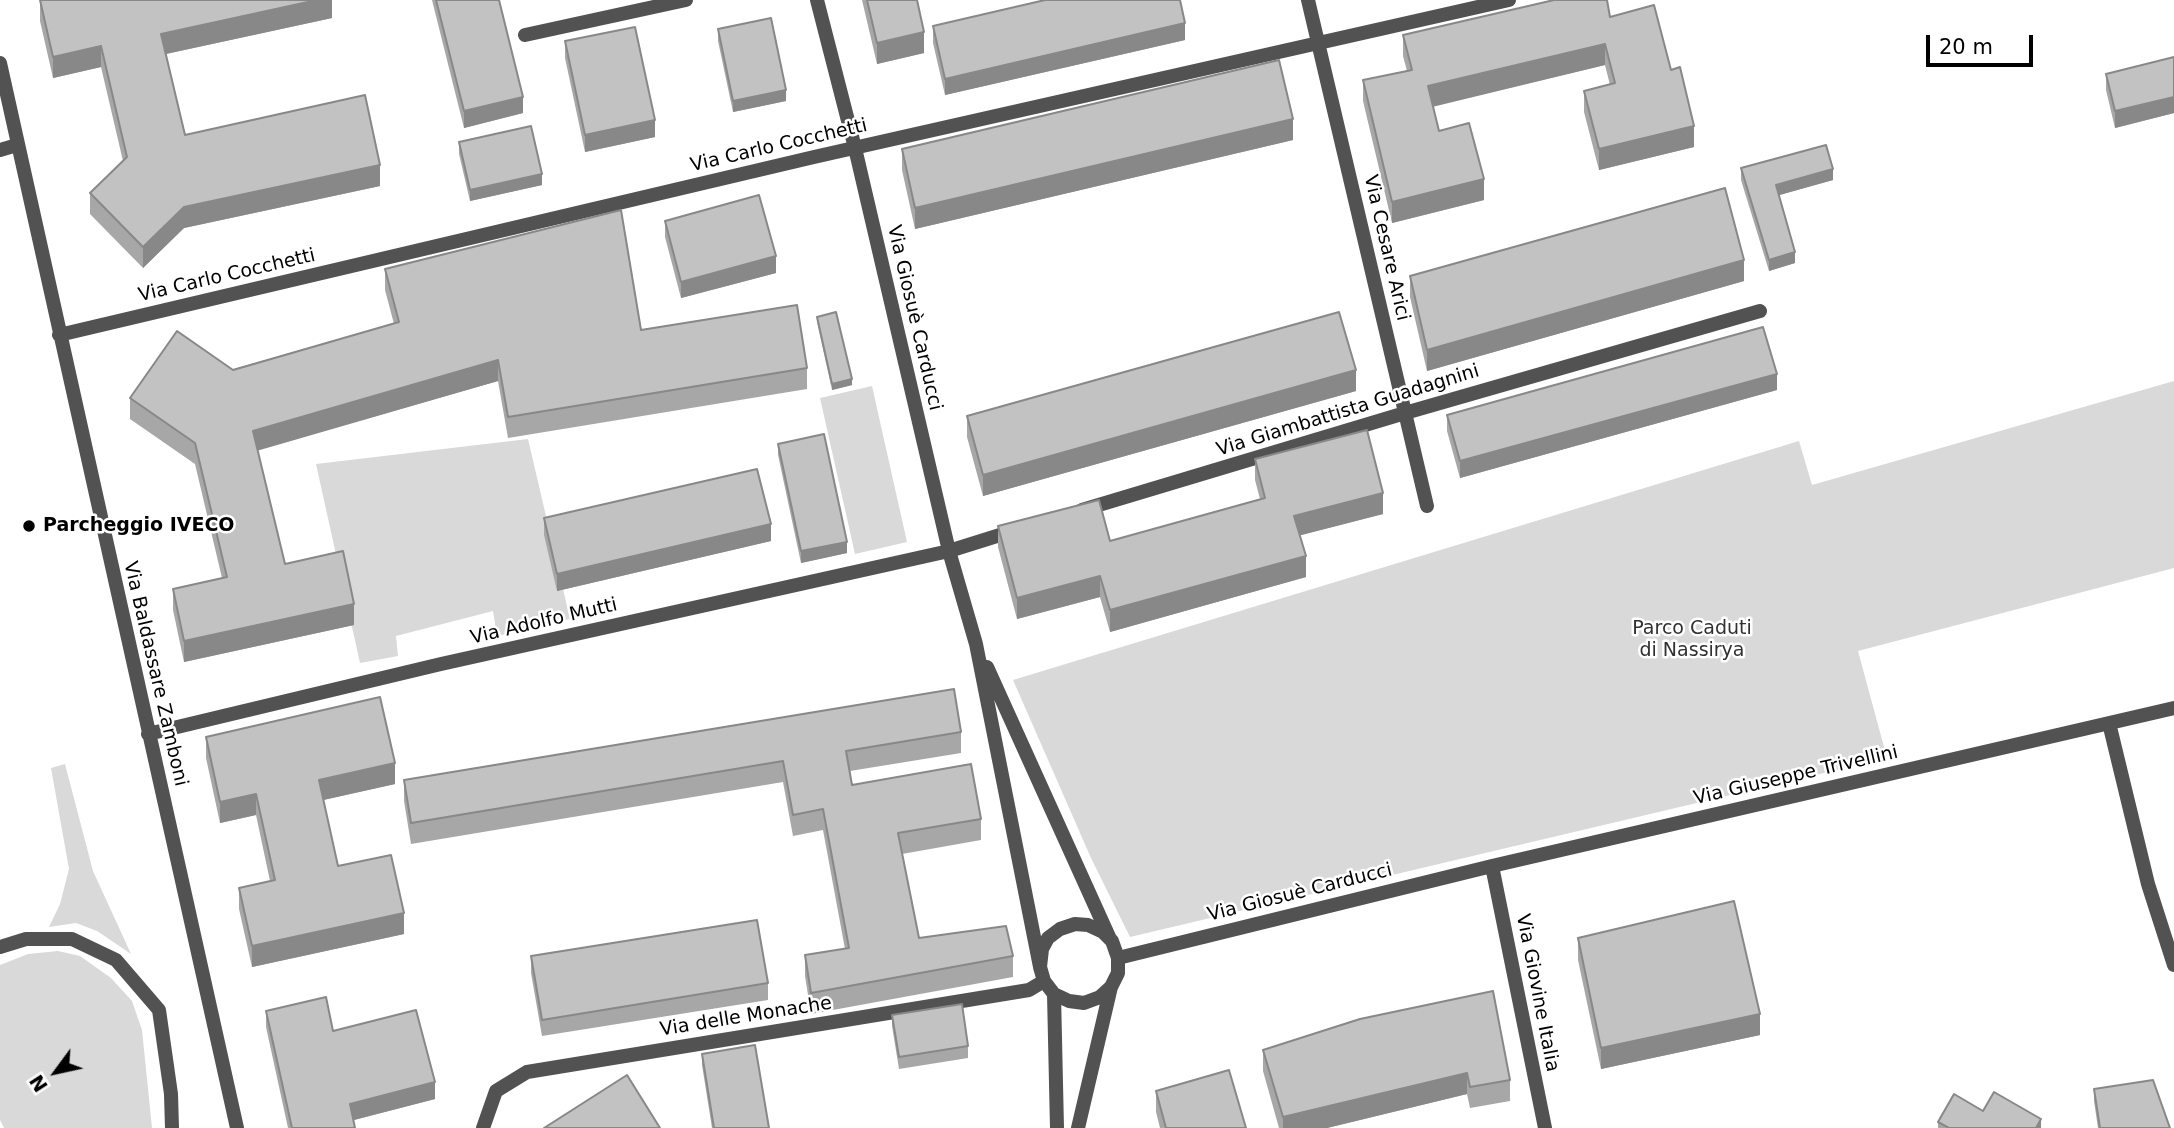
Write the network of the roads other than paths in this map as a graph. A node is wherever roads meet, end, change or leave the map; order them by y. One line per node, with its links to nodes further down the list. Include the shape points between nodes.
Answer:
1 (686, 0): 5 (street)
2 (817, 0): 9 (street, Via Giosuè Carducci)
3 (1308, 0): 6 (street, Via Cesare Arici)
4 (1509, 0): 6 (street, Via Carlo Cocchetti)
5 (525, 35)
6 (1319, 45): 9 (street, Via Carlo Cocchetti); 13 (street, Via Cesare Arici)
7 (0, 63): 8 (street, Via Baldassare Zamboni)
8 (18, 145): 10 (street); 12 (street, Via Baldassare Zamboni)
9 (855, 148): 12 (street, Via Carlo Cocchetti); 17 (street, Via Giosuè Carducci)
10 (0, 150)
11 (1760, 312): 13 (street, Via Giambattista Guadagnini)
12 (59, 335): 21 (street, Via Baldassare Zamboni)
13 (1405, 413): 14 (street, Via Cesare Arici); 15 (street, Via Giambattista Guadagnini)
14 (1427, 506)
15 (1065, 515)
16 (1026, 527): 17 (street)
17 (949, 551): 18 (street, Via Giosuè Carducci); 21 (street, Via Adolfo Mutti)
18 (976, 644): 25 (street, Via Giosuè Carducci); 29 (street, Via Giosuè Carducci)
19 (2174, 708): 20 (street, Via Giuseppe Trivellini)
20 (2109, 723): 22 (street, Via Giuseppe Trivellini); 28 (street, via 2148,884)
21 (148, 734): 33 (street, Via Baldassare Zamboni)
22 (1492, 866): 27 (street, Via Giosuè Carducci); 37 (street, Via Giovine Italia)
23 (33, 925): 24 (street)
24 (26, 939): 26 (street); 32 (street, via 72,939 116,960 159,1010)
25 (1112, 942): 27 (street, Via Giosuè Carducci); 29 (street, via 1104,932 1088,925 1060,929 1042,949)
26 (0, 947)
27 (1118, 958): 30 (street, via 1118,973)
28 (2174, 965)
29 (1042, 974): 31 (street, Via Giosuè Carducci); 34 (street, Via delle Monache, via 1029,990 527,1072 496,1091)
30 (1111, 987): 31 (street, via 1084,1003); 36 (street)
31 (1054, 994): 35 (street)
32 (172, 1128)
33 (237, 1128)
34 (483, 1128)
35 (1057, 1128)
36 (1078, 1128)
37 (1545, 1128)

